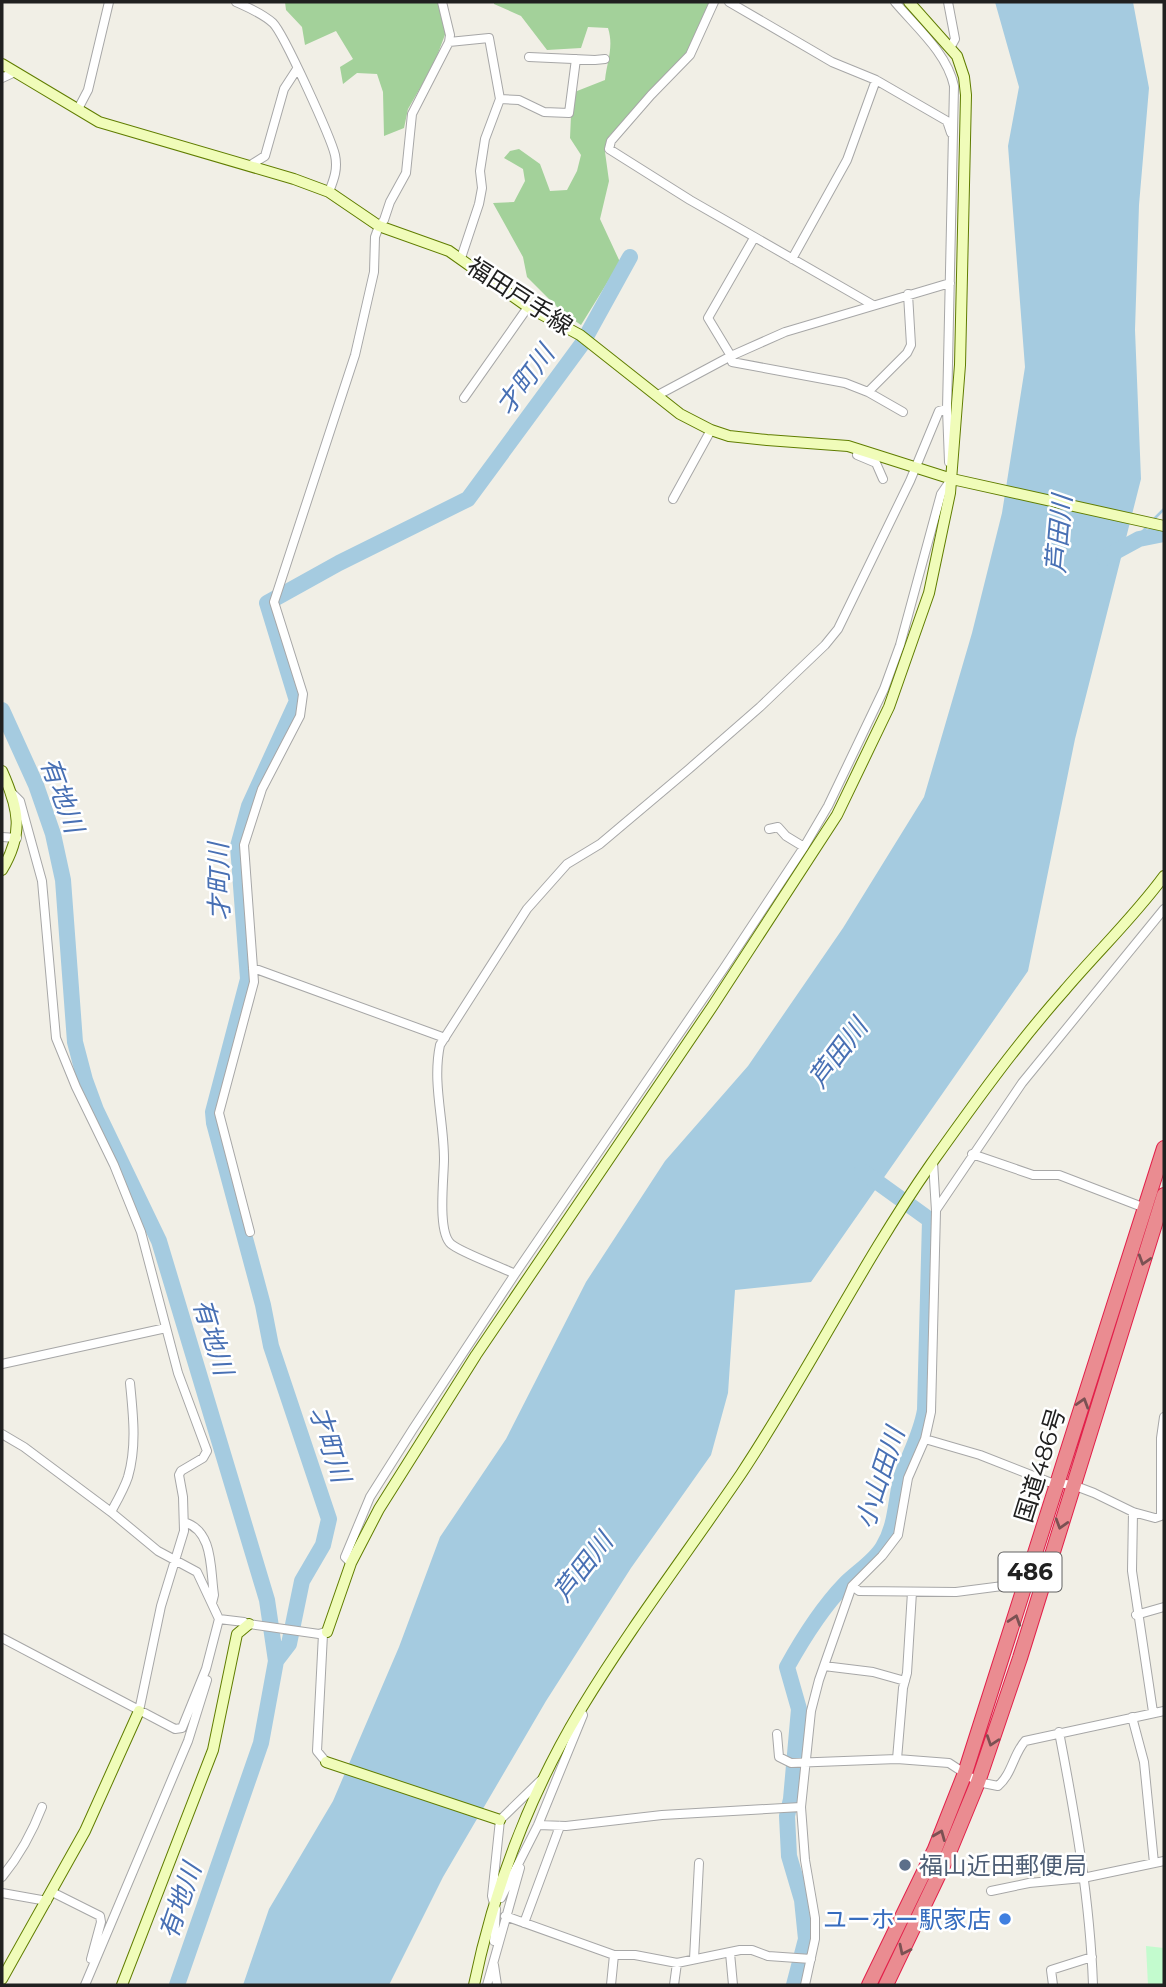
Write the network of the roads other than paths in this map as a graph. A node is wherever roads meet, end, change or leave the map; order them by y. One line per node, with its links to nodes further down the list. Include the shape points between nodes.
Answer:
1 (109, 2): 20 (street, via 88,90)
2 (236, 2): 15 (street, via 275,25)
3 (442, 2): 9 (street)
4 (714, 2): 25 (street, via 690,55 651,94 609,149)
5 (729, 2): 18 (street, via 832,62)
6 (895, 2): 21 (street, via 952,75)
7 (909, 2): 10 (street)
8 (948, 2): 10 (street, via 956,39)
9 (449, 42): 19 (street, via 489,38); 24 (street, via 412,114 406,173)
10 (950, 48): 42 (street, via 964,77 966,95)
11 (529, 57): 12 (street)
12 (576, 59): 13 (street); 19 (street, via 569,113 544,112 519,100)
13 (605, 59)
14 (3, 67): 16 (street, 福田戸手線)
15 (297, 69): 22 (street, via 285,89 265,156); 23 (street, via 335,153 337,173)
16 (15, 72): 17 (street); 20 (street, 福田戸手線)
17 (2, 78)
18 (876, 80): 21 (street, via 947,121); 27 (street, via 847,160)
19 (500, 99): 26 (street, via 485,139 479,204)
20 (78, 109): 22 (street, 福田戸手線, via 99,122)
21 (953, 140): 28 (street)
22 (249, 166): 23 (street, 福田戸手線)
23 (329, 192): 24 (street, 福田戸手線)
24 (379, 226): 26 (street, 福田戸手線); 56 (street, via 355,355 274,602 303,694 300,716 262,789 244,845)
25 (754, 237): 27 (street); 32 (street, via 708,318)
26 (461, 258): 31 (street, 福田戸手線)
27 (792, 259): 30 (street)
28 (950, 283): 29 (street); 36 (street)
29 (908, 294): 30 (street); 33 (street, via 911,345)
30 (873, 305): 32 (street, via 785,332)
31 (528, 307): 34 (street, 福田戸手線, via 585,339); 35 (street)
32 (731, 356): 33 (street, via 732,362 828,378); 34 (street)
33 (868, 392): 37 (street)
34 (658, 395): 38 (street, 福田戸手線, via 680,414)
35 (464, 398)
36 (947, 409): 40 (street, via 939,411); 42 (street)
37 (903, 412)
38 (711, 430): 39 (street, 福田戸手線, via 729,436); 43 (street)
39 (858, 449): 40 (street, 福田戸手線); 41 (street, via 857,455 876,463)
40 (914, 468): 42 (street, 福田戸手線); 57 (street, via 838,629 825,645 600,844 567,864 527,909)
41 (883, 479)
42 (954, 479): 44 (street, 福田戸手線); 46 (street, via 929,593 889,707); 48 (street, via 941,494 884,689)
43 (673, 499)
44 (1164, 526)
45 (2, 771): 47 (street)
46 (848, 792): 48 (street); 77 (street, via 712,1007 476,1355 379,1509)
47 (12, 793): 51 (street); 66 (street, via 20,801 42,881 56,1038 141,1232)
48 (828, 806): 52 (street)
49 (769, 829): 52 (street, via 778,827)
50 (2, 837): 51 (street)
51 (17, 838): 53 (street)
52 (804, 847): 65 (street)
53 (2, 870)
54 (1164, 876): 60 (street, via 996,1074)
55 (1164, 909): 59 (street, via 1022,1083)
56 (253, 968): 57 (street); 64 (street, via 254,982 219,1113)
57 (445, 1038): 65 (street, via 437,1061 444,1157 443,1231 450,1244)
58 (1164, 1148): 62 (highway, 国道486号 / 486)
59 (972, 1154): 62 (street, via 1033,1175 1059,1175); 63 (street)
60 (933, 1162): 63 (street); 91 (street, via 743,1471)
61 (1164, 1195): 72 (highway, 国道486号 / 486, one-way to 72)
62 (1145, 1208): 72 (highway, 国道486号 / 486, one-way to 62)
63 (936, 1210): 71 (street, via 931,1412)
64 (250, 1232)
65 (515, 1274): 77 (street, via 370,1497 345,1557)
66 (166, 1328): 67 (street); 75 (street, via 207,1451 179,1475)
67 (2, 1364)
68 (131, 1383): 73 (street, via 132,1458)
69 (1164, 1417): 74 (street, via 1161,1516)
70 (2, 1434): 73 (street)
71 (925, 1439): 72 (street); 79 (street, via 908,1478 898,1535)
72 (1065, 1485): 74 (street); 78 (highway, 国道486号 / 486); 103 (highway, 国道486号 / 486, one-way to 103, via 1020,1658)
73 (111, 1512): 76 (street)
74 (1133, 1512): 83 (street)
75 (184, 1522): 76 (street); 81 (street, via 194,1525 205,1539)
76 (175, 1560): 81 (street, via 197,1572); 93 (street)
77 (351, 1563): 86 (street)
78 (1027, 1583): 80 (street); 101 (highway, 国道486号 / 486, one-way to 78)
79 (852, 1586): 80 (street, via 859,1591); 88 (street)
80 (912, 1592): 90 (street)
81 (212, 1603): 84 (street)
82 (1164, 1607): 83 (street)
83 (1136, 1615): 94 (street)
84 (219, 1619): 85 (street); 89 (street)
85 (248, 1625): 86 (street); 131 (street, via 237,1634 213,1750)
86 (323, 1633): 99 (street, via 317,1751)
87 (2, 1638): 93 (street)
88 (824, 1666): 90 (street); 100 (street, via 811,1711)
89 (206, 1669): 93 (street, via 182,1728); 128 (street, via 188,1741)
90 (905, 1681): 98 (street)
91 (580, 1711): 102 (street); 107 (street, via 583,1716)
92 (1164, 1711): 94 (street)
93 (139, 1712): 117 (street)
94 (1153, 1712): 95 (street)
95 (1132, 1717): 96 (street); 112 (street, via 1144,1762)
96 (1059, 1732): 103 (street, via 1025,1741 998,1786); 114 (street)
97 (777, 1734): 100 (street, via 779,1757 791,1763)
98 (897, 1759): 100 (street); 101 (street, via 949,1763)
99 (327, 1762): 106 (street)
100 (804, 1762): 105 (street)
101 (965, 1773): 103 (street); 139 (highway, 国道486号 / 486, one-way to 101, via 935,1849)
102 (545, 1776): 106 (street); 118 (street)
103 (978, 1782): 140 (highway, 国道486号 / 486, one-way to 140)
104 (42, 1807): 113 (street, via 32,1833)
105 (793, 1809): 108 (street, via 662,1815); 125 (street, via 816,1918 815,1939)
106 (500, 1820): 118 (street, via 492,1896)
107 (538, 1825): 108 (street); 109 (street)
108 (560, 1826): 120 (street)
109 (519, 1861): 118 (street); 119 (street)
110 (1164, 1861): 112 (street)
111 (699, 1863): 126 (street)
112 (1154, 1863): 114 (street)
113 (2, 1877)
114 (1083, 1878): 115 (street, via 1029,1882); 123 (street)
115 (991, 1891)
116 (2, 1893): 117 (street)
117 (50, 1896): 128 (street, via 100,1916); 129 (street)
118 (495, 1905): 124 (street); 132 (street)
119 (505, 1916): 120 (street); 124 (street)
120 (524, 1923): 122 (street)
121 (730, 1953): 125 (street, via 752,1950 768,1956); 126 (street); 137 (street)
122 (614, 1955): 127 (street); 135 (street)
123 (1092, 1956): 141 (street, via 1051,1969); 142 (street)
124 (493, 1957): 133 (street); 134 (street)
125 (805, 1958): 138 (street)
126 (694, 1959): 127 (street)
127 (677, 1963): 136 (street)
128 (93, 1966): 130 (street)
129 (2, 1979)
130 (85, 1985)
131 (122, 1985)
132 (474, 1985)
133 (487, 1985)
134 (497, 1985)
135 (611, 1985)
136 (674, 1985)
137 (733, 1985)
138 (805, 1985)
139 (869, 1985)
140 (886, 1985)
141 (1053, 1985)
142 (1093, 1985)

